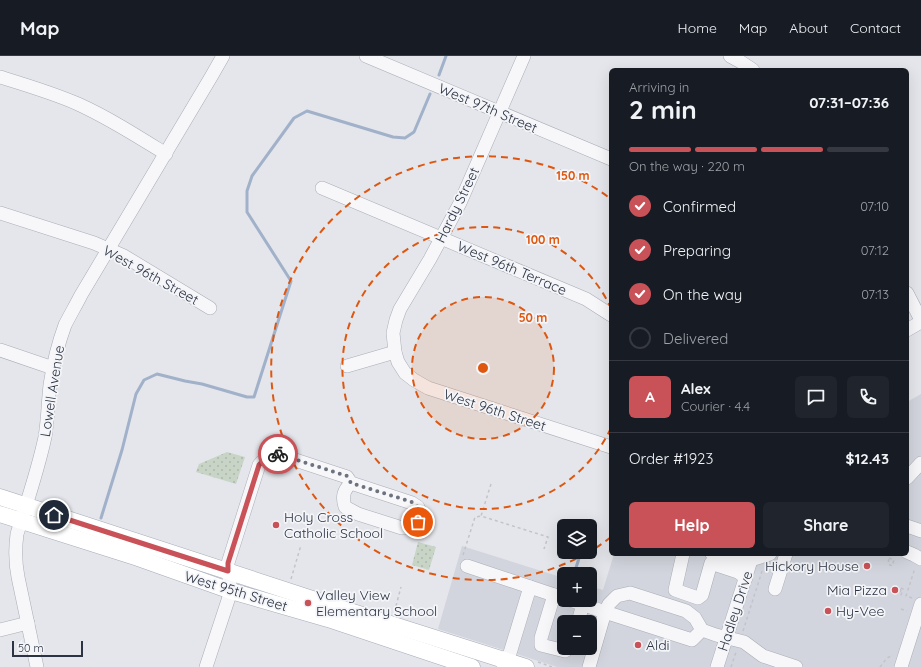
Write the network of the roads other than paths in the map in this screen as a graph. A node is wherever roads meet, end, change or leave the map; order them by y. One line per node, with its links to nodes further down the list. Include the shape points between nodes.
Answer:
1 (222, 56): 8 (street, Lowell Avenue)
2 (366, 56): 7 (street, West 97th Street)
3 (524, 56): 7 (street, Hardy Street)
4 (730, 56): 5 (street)
5 (750, 68)
6 (0, 77): 8 (street, via 77,104)
7 (499, 112): 9 (street, West 97th Street); 12 (street, Hardy Street)
8 (166, 154): 13 (street, Lowell Avenue)
9 (609, 158)
10 (322, 188): 12 (street, West 96th Terrace)
11 (0, 213): 13 (street, West 96th Street)
12 (442, 238): 16 (street, West 96th Terrace, via 586,299); 20 (street, Hardy Street, via 400,309 393,333)
13 (108, 249): 15 (street, West 96th Street); 22 (street, Lowell Avenue, via 66,325)
14 (909, 297): 17 (street)
15 (210, 308)
16 (609, 314)
17 (921, 321): 18 (street)
18 (909, 329)
19 (0, 350): 22 (street)
20 (396, 352): 21 (street); 23 (street, West 96th Street, via 398,362 405,373 428,388)
21 (347, 366)
22 (53, 368): 26 (street, Lowell Avenue, via 40,460)
23 (609, 446)
24 (351, 483): 24 (street, via 342,499 345,507 358,514 402,528 412,528 418,522 420,512 412,502); 41 (street, via 347,476 271,452 259,465 228,563)
25 (0, 497): 26 (main road, West 95th Street)
26 (26, 506): 28 (street, Lowell Avenue); 31 (main road, West 95th Street)
27 (0, 514): 28 (main road, West 95th Street)
28 (21, 521): 40 (main road, West 95th Street); 51 (street, Lowell Avenue, via 15,547 16,563)
29 (909, 527): 30 (street)
30 (921, 531)
31 (159, 549): 40 (main road); 41 (main road, West 95th Street)
32 (909, 553): 38 (street)
33 (684, 556): 42 (street, via 675,590 698,598 702,595 712,563 738,572)
34 (718, 556): 36 (street, via 741,563)
35 (785, 556): 44 (street)
36 (752, 557): 37 (street); 42 (street, Hadley Drive)
37 (767, 559)
38 (919, 560)
39 (465, 562): 43 (street)
40 (154, 565): 45 (main road, West 95th Street)
41 (228, 571): 45 (street); 56 (main road, West 95th Street)
42 (746, 578): 54 (street, Hadley Drive)
43 (530, 587): 46 (street); 56 (street, via 510,654)
44 (775, 590)
45 (231, 591): 58 (street); 59 (main road, West 95th Street, via 328,619)
46 (557, 595)
47 (557, 601): 55 (street, via 541,638 542,645)
48 (916, 601): 64 (street)
49 (591, 607): 50 (street)
50 (605, 612): 53 (street, via 692,640); 53 (street, via 617,596 630,593 686,611 695,618); 61 (street)
51 (28, 623): 52 (street); 57 (street, Lowell Avenue)
52 (0, 630)
53 (702, 630): 54 (street)
54 (727, 638): 62 (street, Hadley Drive); 63 (street, via 744,642 763,656)
55 (557, 649)
56 (504, 664): 60 (main road, West 95th Street)
57 (37, 667)
58 (206, 667)
59 (472, 667)
60 (526, 667)
61 (589, 667)
62 (717, 667)
63 (796, 667)
64 (901, 667)

